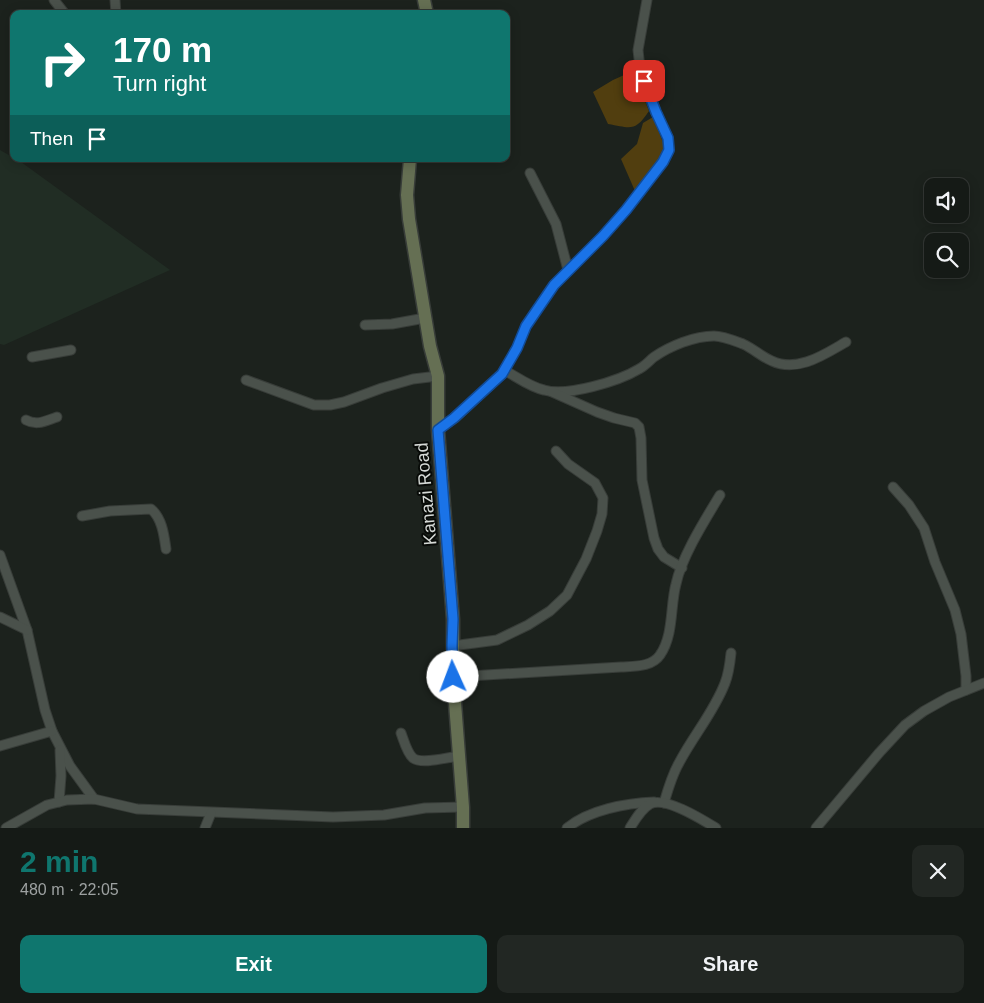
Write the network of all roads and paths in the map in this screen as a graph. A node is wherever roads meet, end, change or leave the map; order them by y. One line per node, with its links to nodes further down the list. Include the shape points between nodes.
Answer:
1 (54, 0): 3 (street)
2 (647, 0): 6 (street, via 638,50 640,68 668,138 669,150 626,210)
3 (62, 10)
4 (410, 162): 7 (main road, Kanazi Road, via 409,219)
5 (530, 173): 6 (street, via 556,224)
6 (568, 270): 12 (street, via 530,320)
7 (425, 318): 8 (street); 13 (main road, Kanazi Road)
8 (365, 325)
9 (846, 342): 15 (street, via 809,361 782,364 738,342 714,336 670,347 641,368 618,379 582,389)
10 (71, 350): 11 (street)
11 (32, 357)
12 (504, 370): 15 (street, via 530,385); 18 (street)
13 (438, 376): 14 (street, via 382,388 330,405 314,405); 18 (main road, Kanazi Road)
14 (246, 380)
15 (551, 392): 25 (street, via 639,427 643,486 654,538 664,557)
16 (56, 417): 17 (street, via 40,423)
17 (26, 420)
18 (438, 430): 28 (main road, Kanazi Road, via 453,619)
19 (556, 451): 28 (street, via 595,483 603,498 597,531 567,595 550,611 497,640)
20 (893, 487): 32 (street, via 924,528 939,574 956,610)
21 (720, 495): 25 (street)
22 (82, 516): 23 (street, via 151,509 156,513)
23 (166, 549)
24 (1, 559): 27 (street)
25 (682, 568): 30 (street, via 676,584 668,636 660,655 653,661 621,667)
26 (0, 617): 27 (street)
27 (27, 630): 33 (street)
28 (452, 646): 30 (main road, Kanazi Road)
29 (731, 653): 40 (street, via 726,681 714,707 678,763)
30 (453, 677): 37 (main road, Kanazi Road)
31 (984, 683): 32 (street)
32 (966, 690): 49 (street, via 924,711 905,725)
33 (52, 731): 35 (street); 36 (street)
34 (401, 734): 37 (street, via 415,760)
35 (0, 746)
36 (60, 748): 38 (street); 39 (street)
37 (460, 756): 41 (main road, Kanazi Road)
38 (94, 799): 39 (street); 42 (street, via 137,809)
39 (59, 802): 43 (street, via 39,809)
40 (659, 802): 46 (street, via 612,808 582,818); 47 (street, via 644,809); 48 (street)
41 (463, 806): 42 (street, via 333,817); 45 (main road, Kanazi Road)
42 (211, 812): 44 (street)
43 (6, 828)
44 (205, 828)
45 (463, 828)
46 (567, 828)
47 (630, 828)
48 (716, 828)
49 (816, 828)

